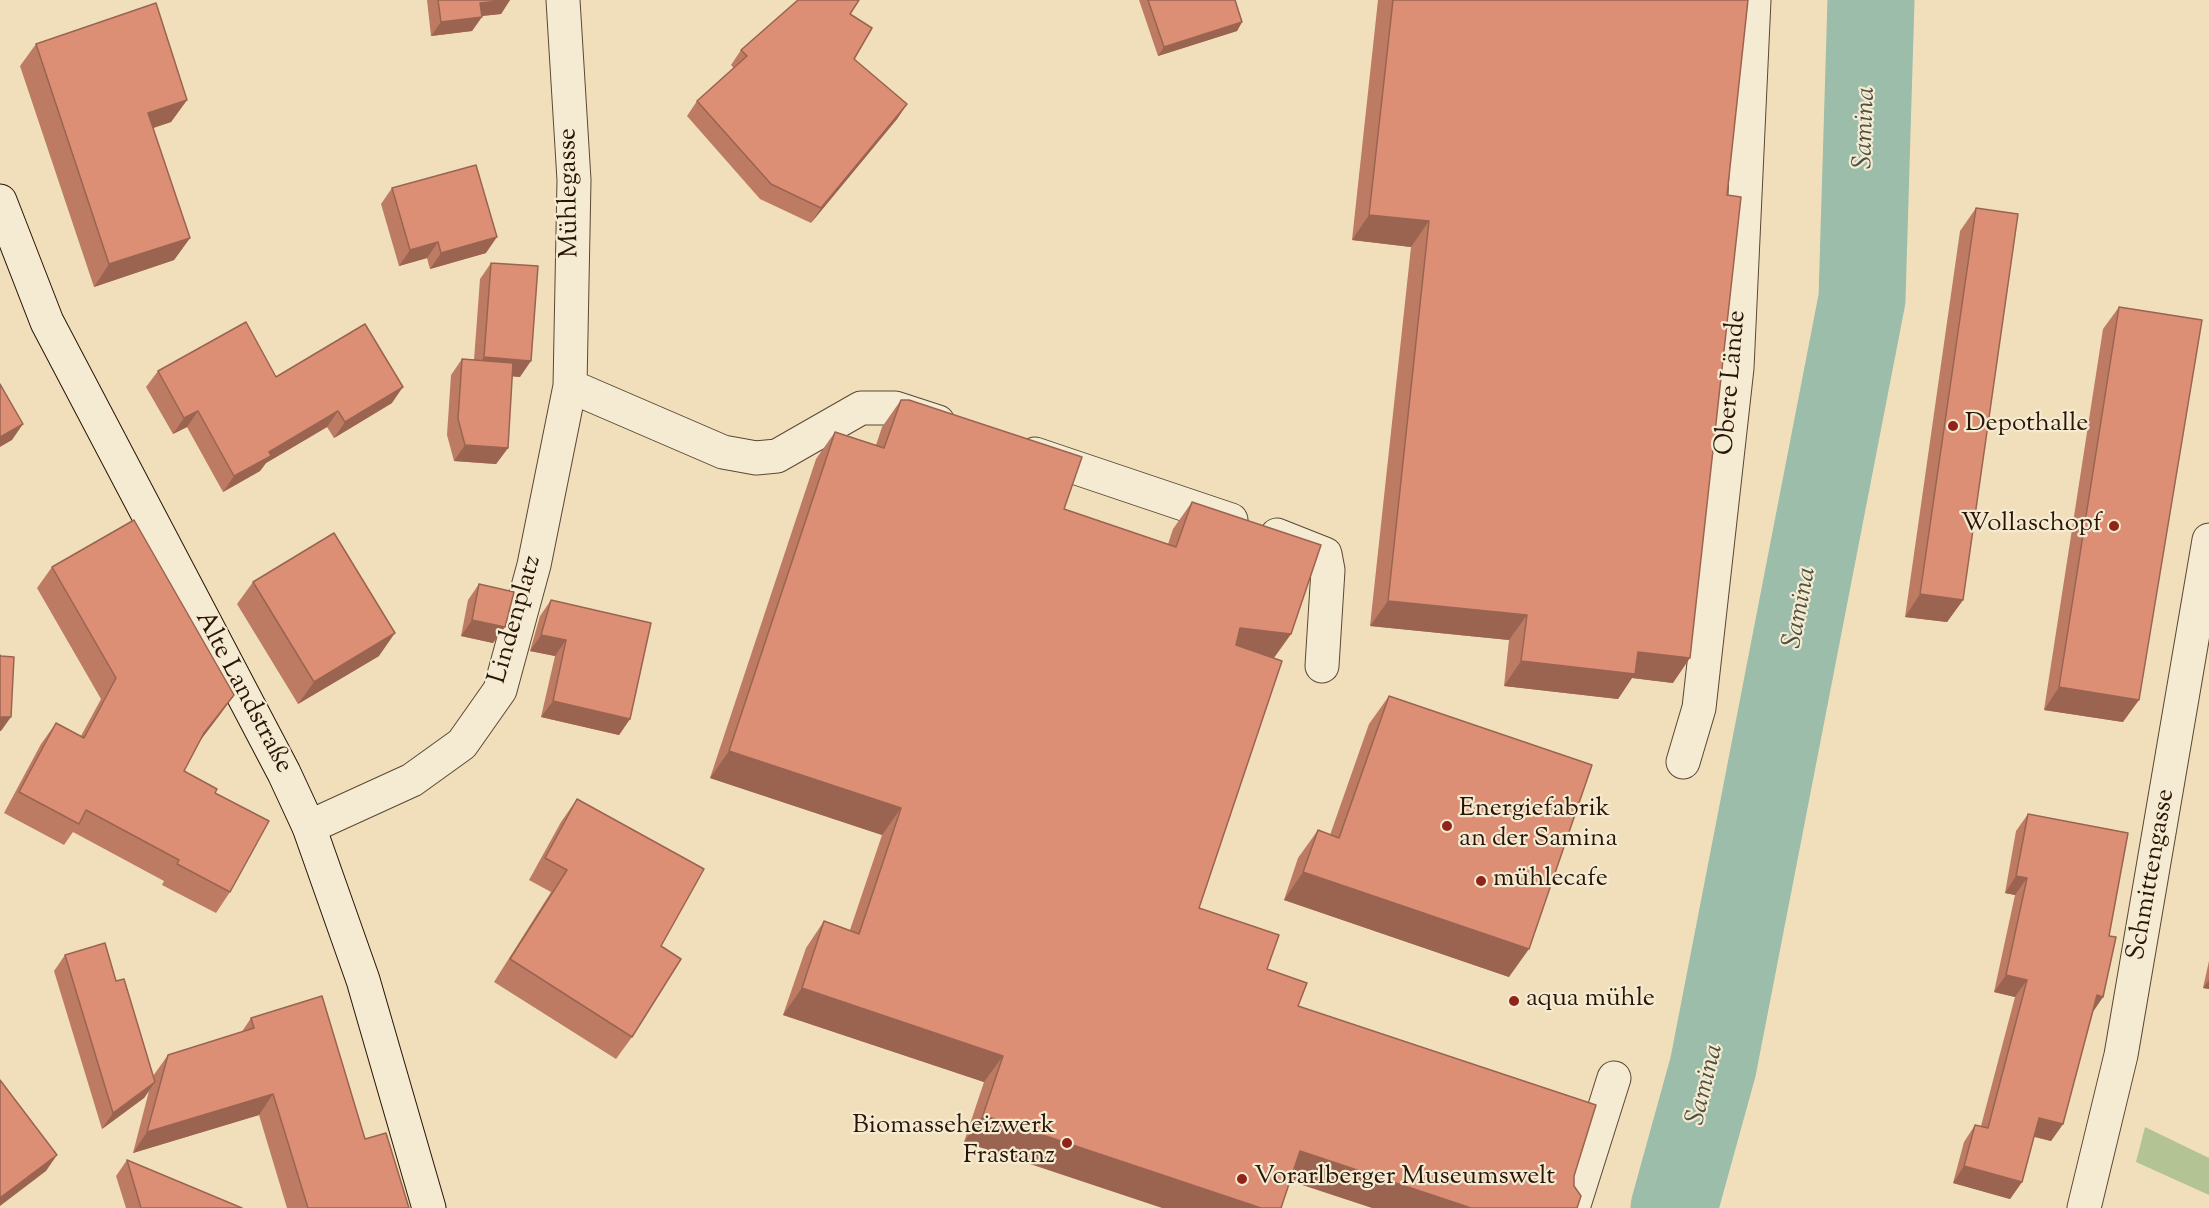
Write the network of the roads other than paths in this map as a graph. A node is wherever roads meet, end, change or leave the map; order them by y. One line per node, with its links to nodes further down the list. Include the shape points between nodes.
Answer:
1 (563, 0): 4 (street, Mühlegasse, via 574,180)
2 (1754, 0): 9 (street, Obere Lände, via 1737,368 1699,708)
3 (0, 201): 10 (street, Alte Landstraße, via 47,322)
4 (570, 386): 5 (street, via 723,452 756,458 777,456 861,408 895,408); 10 (street, Lindenplatz, via 534,565 500,690 462,744 412,780)
5 (962, 430)
6 (1007, 445): 8 (street, via 1311,546 1325,554 1328,570)
7 (2209, 540): 14 (street, Schmittengasse, via 2123,1043)
8 (1322, 666)
9 (1683, 762)
10 (309, 827): 12 (street, Alte Landstraße, via 363,980)
11 (1614, 1078): 13 (street)
12 (429, 1208)
13 (1573, 1208)
14 (2084, 1208)

